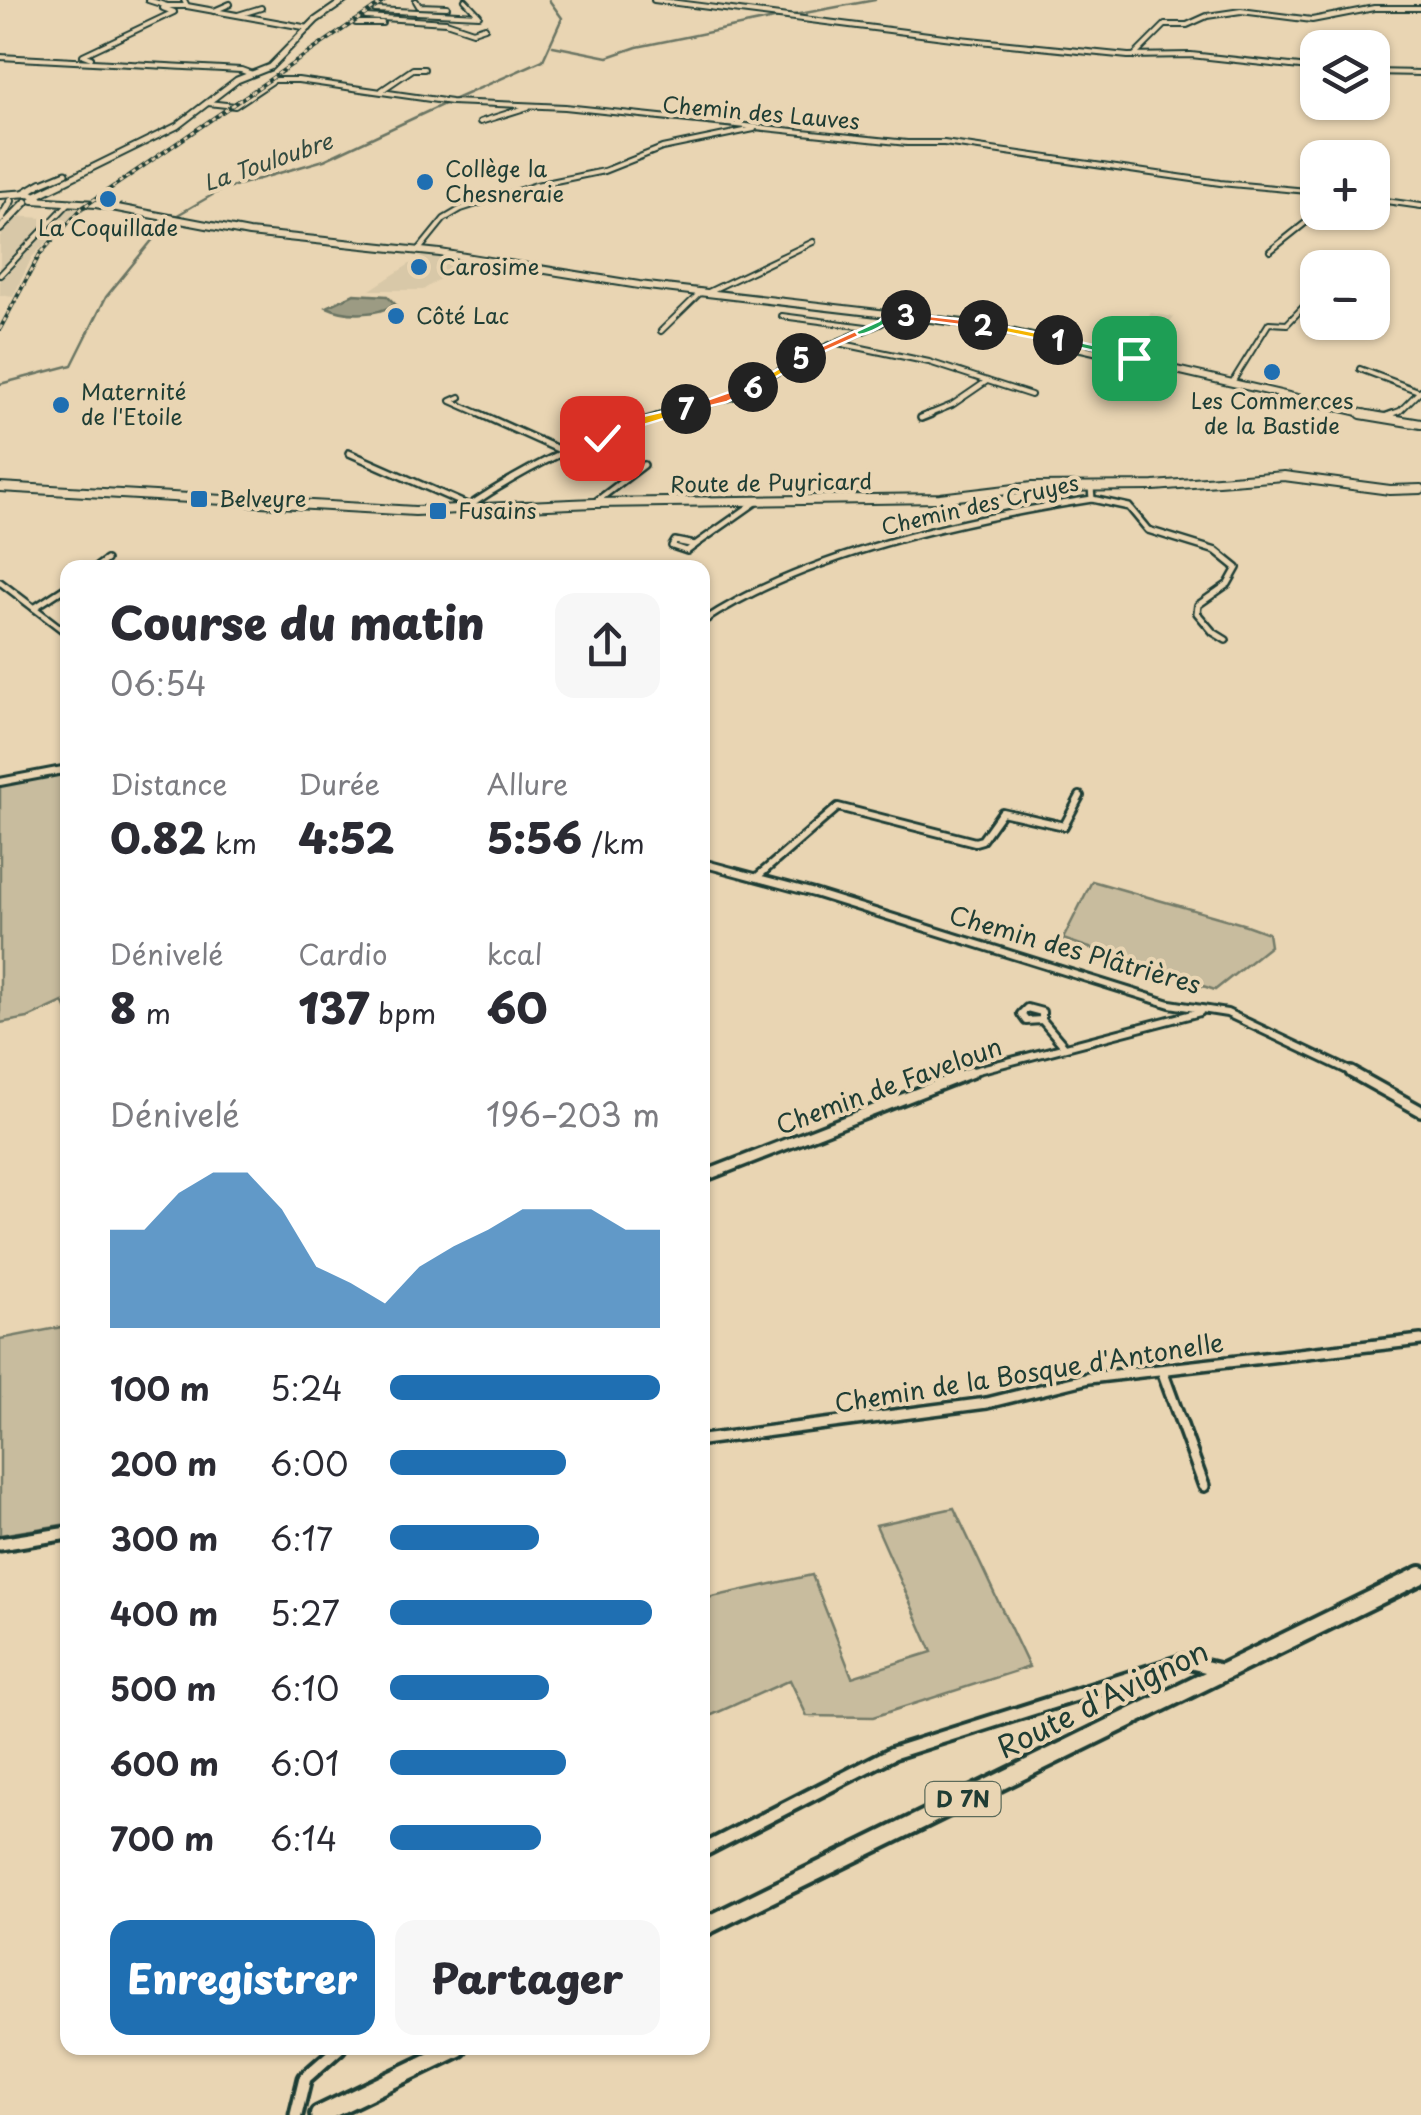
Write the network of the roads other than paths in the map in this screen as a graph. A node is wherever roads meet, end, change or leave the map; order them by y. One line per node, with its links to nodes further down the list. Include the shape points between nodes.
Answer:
1 (148, 0): 9 (street)
2 (345, 0): 21 (main road)
3 (407, 0): 4 (street)
4 (417, 0): 11 (street, via 418,6)
5 (465, 0): 15 (street, via 479,15)
6 (654, 0): 22 (street)
7 (186, 3): 9 (street); 14 (street)
8 (230, 4): 14 (street)
9 (167, 6): 24 (street, via 162,8 174,12 83,55)
10 (254, 6): 16 (street)
11 (447, 7)
12 (261, 8): 16 (street)
13 (1421, 8): 22 (street, via 1374,8 1312,20 1242,11 1207,16 1166,25)
14 (214, 10): 16 (street)
15 (375, 10)
16 (237, 15): 21 (street)
17 (366, 17): 20 (street)
18 (382, 22): 19 (street)
19 (356, 23)
20 (485, 27)
21 (310, 28): 29 (main road, via 268,68)
22 (1134, 56): 25 (street, via 1181,54)
23 (0, 57): 24 (street)
24 (136, 63): 29 (street)
25 (1300, 67)
26 (424, 69): 30 (street, via 412,69)
27 (1390, 72): 28 (street)
28 (1421, 72)
29 (252, 74): 31 (main road)
30 (382, 90): 31 (street, Chemin des Lauves, via 282,79 235,106); 32 (street, Chemin des Lauves, via 449,102)
31 (208, 103): 35 (main road, via 164,134)
32 (532, 105): 33 (street); 34 (street, Chemin des Lauves)
33 (480, 122)
34 (756, 128): 36 (street, Chemin des Lauves, via 944,144); 49 (street, via 662,148 462,209 444,219)
35 (96, 164): 37 (main road); 39 (main road)
36 (1300, 190)
37 (21, 194): 38 (main road); 39 (main road); 40 (main road)
38 (0, 196): 40 (main road)
39 (33, 199): 40 (main road); 41 (main road); 43 (main road); 47 (main road)
40 (11, 200): 45 (main road)
41 (70, 202): 43 (main road); 51 (street)
42 (1390, 202): 44 (street)
43 (84, 203): 49 (main road, via 249,232)
44 (1421, 206)
45 (0, 220)
46 (1300, 227): 50 (street)
47 (0, 229)
48 (813, 242): 52 (street)
49 (418, 251): 52 (main road)
50 (1270, 251)
51 (0, 275)
52 (704, 292): 54 (main road); 57 (street)
53 (1300, 310): 61 (street, via 1286,324 1270,323)
54 (891, 314): 56 (street); 61 (main road, via 1024,333)
55 (782, 316): 56 (street)
56 (870, 328): 58 (street)
57 (661, 331)
58 (834, 343): 60 (street); 71 (street, via 745,392 643,419)
59 (1360, 369): 62 (street)
60 (988, 381): 63 (street); 66 (street)
61 (1233, 381): 67 (main road)
62 (1421, 391): 65 (street)
63 (1032, 395)
64 (460, 396): 71 (street, via 451,401)
65 (1400, 411): 67 (street); 68 (street)
66 (921, 418)
67 (1383, 418): 68 (main road)
68 (1411, 422): 69 (main road)
69 (1421, 424)
70 (348, 453): 79 (street)
71 (570, 454): 79 (street)
72 (644, 465): 77 (street)
73 (1091, 487): 75 (main road, Route de Puyricard, via 1295,476); 76 (street, Chemin des Cruyes); 78 (main road, Route de Puyricard)
74 (0, 488): 79 (main road, Route de Puyricard, via 416,511)
75 (1421, 489)
76 (1092, 500): 84 (street, Chemin des Cruyes, via 898,540 744,594); 86 (street, via 1129,507 1148,530 1225,556 1237,568 1198,605 1197,613)
77 (594, 502): 78 (main road, Route de Puyricard); 79 (main road, Route de Puyricard)
78 (756, 502): 80 (street)
79 (465, 508)
80 (696, 545)
81 (0, 582): 83 (street)
82 (60, 591): 83 (street)
83 (34, 608): 85 (street)
84 (710, 617)
85 (60, 628)
86 (1226, 640)
87 (60, 771): 88 (street)
88 (0, 782)
89 (1080, 796): 91 (street, via 1064,826 1002,812 975,842 838,807)
90 (710, 866): 91 (street, Chemin des Plâtrières)
91 (758, 878): 92 (street, Chemin des Plâtrières)
92 (1208, 1010): 94 (street, Chemin de Faveloun); 95 (street, Chemin des Plâtrières, via 1227,1012 1334,1062)
93 (1042, 1020): 94 (street)
94 (1064, 1046): 96 (street, Chemin de Faveloun, via 963,1074)
95 (1421, 1112)
96 (710, 1174)
97 (1421, 1340): 98 (street, Chemin de la Bosque d'Antonelle)
98 (1163, 1372): 99 (street, Chemin de la Bosque d'Antonelle, via 1088,1378 987,1403); 100 (street)
99 (710, 1439)
100 (1204, 1486)
101 (60, 1534): 102 (street)
102 (0, 1544)
103 (1421, 1576): 104 (main road, Route d'Avignon / D 7N)
104 (1224, 1670): 105 (street, via 1182,1661 893,1753); 106 (main road, Route d'Avignon / D 7N)
105 (710, 1847)
106 (710, 1924)
107 (331, 2055): 109 (street, via 305,2078)
108 (443, 2055): 110 (main road)
109 (296, 2115)
110 (318, 2115)

